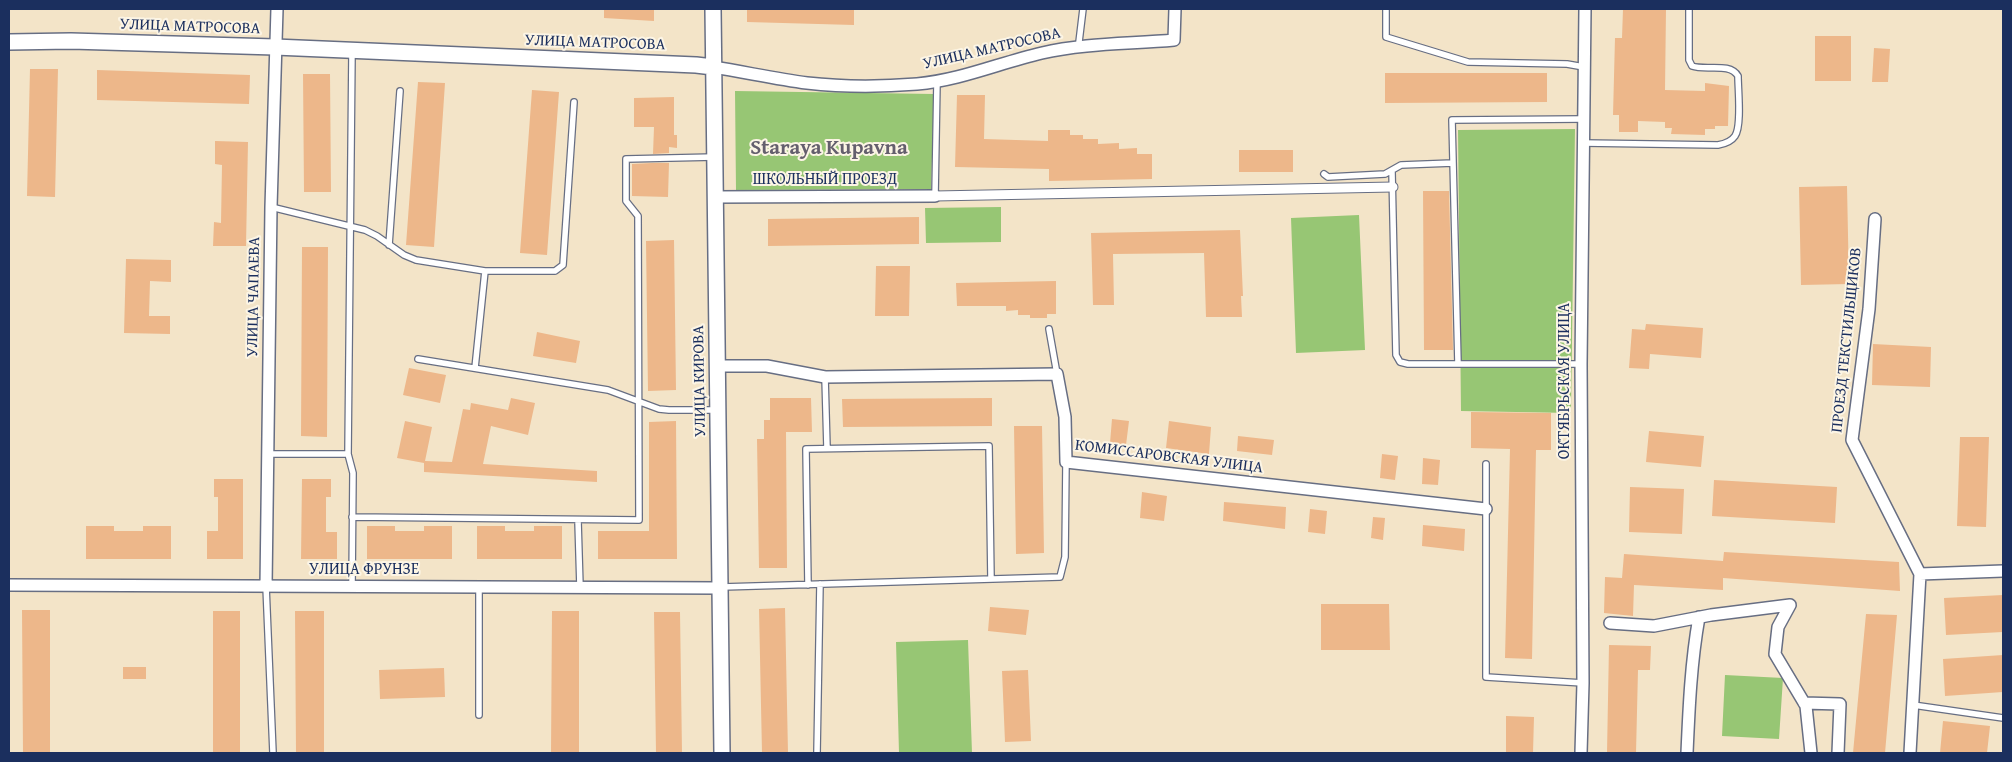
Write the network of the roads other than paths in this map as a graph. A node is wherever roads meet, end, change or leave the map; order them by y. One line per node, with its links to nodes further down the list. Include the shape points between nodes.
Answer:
1 (277, 9): 10 (street, УЛИЦА ЧАПАЕВА)
2 (713, 9): 12 (street, УЛИЦА КИРОВА)
3 (1083, 9): 9 (lane)
4 (1175, 9): 14 (street, УЛИЦА МАТРОСОВА, via 1174,40 1041,53)
5 (1386, 9): 13 (lane, via 1386,37 1468,62)
6 (1585, 9): 13 (street, ОКТЯБРЬСКАЯ УЛИЦА)
7 (1689, 9): 18 (lane, via 1689,60 1692,66 1728,68 1738,76 1736,136 1718,145)
8 (9, 42): 10 (street, УЛИЦА МАТРОСОВА)
9 (1079, 42)
10 (275, 47): 11 (street, УЛИЦА МАТРОСОВА); 26 (street, УЛИЦА ЧАПАЕВА)
11 (352, 50): 12 (street, УЛИЦА МАТРОСОВА); 28 (lane)
12 (713, 67): 14 (street, УЛИЦА МАТРОСОВА, via 841,86); 19 (street, УЛИЦА КИРОВА)
13 (1584, 67): 17 (street, ОКТЯБРЬСКАЯ УЛИЦА)
14 (937, 82): 24 (lane)
15 (400, 91): 29 (lane)
16 (574, 102): 30 (lane, via 563,265 555,271)
17 (1583, 119): 18 (street, ОКТЯБРЬСКАЯ УЛИЦА); 20 (lane, via 1452,120)
18 (1583, 143): 34 (street, ОКТЯБРЬСКАЯ УЛИЦА)
19 (714, 157): 25 (street, УЛИЦА КИРОВА); 39 (lane, via 626,159 626,201 638,216)
20 (1453, 163): 21 (lane, via 1401,165); 33 (lane)
21 (1392, 172): 22 (lane, via 1328,177); 23 (lane)
22 (1324, 174)
23 (1392, 187): 24 (street); 33 (lane, via 1396,355 1400,362 1408,364)
24 (935, 196): 25 (street, ШКОЛЬНЫЙ ПРОЕЗД)
25 (715, 197): 35 (street, УЛИЦА КИРОВА)
26 (271, 207): 28 (lane); 42 (street, УЛИЦА ЧАПАЕВА)
27 (1875, 219): 50 (street, ПРОЕЗД ТЕКСТИЛЬЩИКОВ, via 1869,309 1852,440)
28 (350, 227): 29 (lane, via 377,236); 43 (lane)
29 (389, 245): 30 (lane, via 416,260)
30 (485, 271): 36 (lane)
31 (1050, 329): 37 (lane)
32 (418, 359): 36 (lane)
33 (1458, 364): 34 (lane)
34 (1581, 364): 62 (street, ОКТЯБРЬСКАЯ УЛИЦА)
35 (717, 366): 38 (street, via 766,366); 40 (street, УЛИЦА КИРОВА)
36 (475, 368): 39 (lane, via 608,390)
37 (1057, 374): 38 (street); 44 (street, КОМИССАРОВСКАЯ УЛИЦА, via 1065,417)
38 (825, 377): 41 (lane)
39 (639, 401): 40 (lane, via 669,410); 48 (lane, via 639,520)
40 (718, 410): 59 (street, УЛИЦА КИРОВА)
41 (827, 448): 51 (lane, via 989,446); 54 (lane, via 806,449)
42 (268, 454): 43 (lane); 55 (street, УЛИЦА ЧАПАЕВА)
43 (348, 454): 47 (lane, via 353,474)
44 (1066, 462): 46 (street, КОМИССАРОВСКАЯ УЛИЦА); 51 (lane, via 1065,557 1060,577)
45 (1486, 464): 46 (lane)
46 (1486, 509): 62 (lane, via 1486,677)
47 (352, 517): 48 (lane, via 563,518); 56 (lane)
48 (578, 521): 58 (lane)
49 (2003, 572): 50 (street)
50 (1920, 574): 64 (street)
51 (991, 579): 52 (lane)
52 (820, 584): 54 (lane); 69 (lane)
53 (9, 585): 55 (street, УЛИЦА ФРУНЗЕ)
54 (808, 585): 59 (lane)
55 (266, 586): 56 (street, УЛИЦА ФРУНЗЕ); 67 (lane)
56 (352, 586): 57 (street, УЛИЦА ФРУНЗЕ)
57 (479, 587): 58 (street, УЛИЦА ФРУНЗЕ); 65 (lane)
58 (580, 587): 59 (street, УЛИЦА ФРУНЗЕ)
59 (720, 588): 68 (street, УЛИЦА КИРОВА)
60 (1699, 616): 61 (street, via 1654,626); 63 (street, via 1790,605 1778,627 1775,654); 71 (street, via 1692,652)
61 (1610, 623)
62 (1582, 682): 70 (street, ОКТЯБРЬСКАЯ УЛИЦА)
63 (1804, 703): 72 (street); 73 (street, via 1840,704)
64 (1913, 705): 66 (lane); 74 (street)
65 (479, 715)
66 (2003, 718)
67 (272, 753)
68 (722, 753)
69 (817, 753)
70 (1581, 753)
71 (1687, 753)
72 (1810, 753)
73 (1838, 753)
74 (1910, 753)

